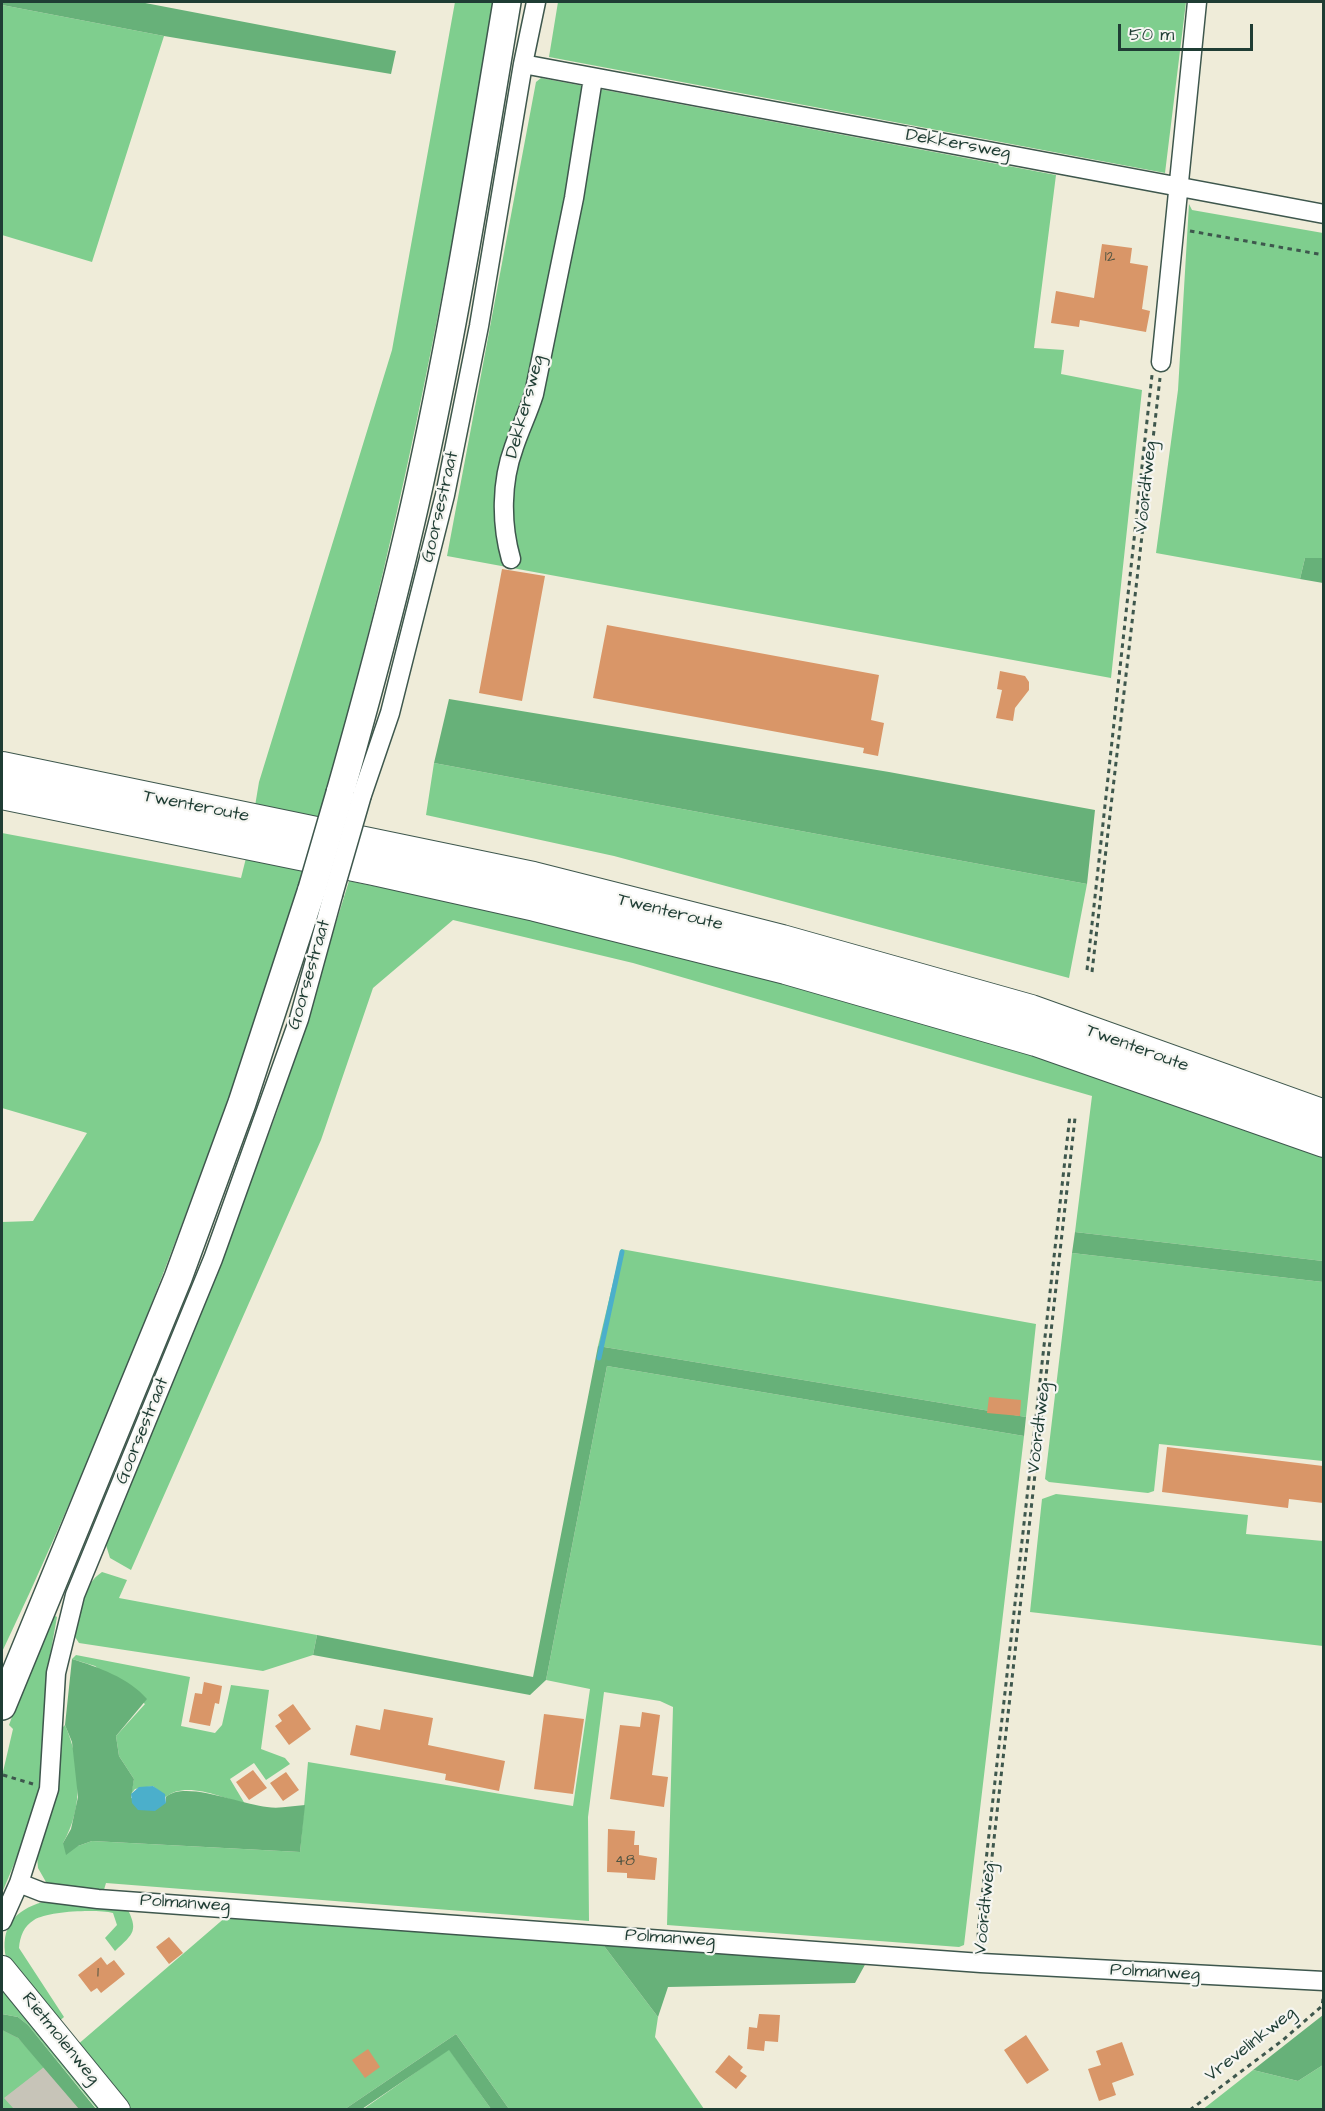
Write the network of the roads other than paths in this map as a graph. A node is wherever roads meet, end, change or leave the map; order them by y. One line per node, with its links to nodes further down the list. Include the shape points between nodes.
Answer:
1 (507, 2): 12 (main road, Goorsestraat, via 423,471)
2 (536, 2): 4 (street, Goorsestraat)
3 (1197, 2): 6 (street)
4 (523, 64): 5 (street, Dekkersweg); 12 (street, Goorsestraat, via 446,495 390,712)
5 (592, 78): 6 (street, Dekkersweg); 9 (street, Dekkersweg, via 574,198 534,394 513,449 505,494 504,532)
6 (1178, 186): 7 (street, Dekkersweg); 8 (street)
7 (1323, 214)
8 (1161, 362)
9 (510, 559)
10 (2, 768): 14 (highway, Twenteroute, via 533,878 783,941 1031,1011)
11 (2, 794): 15 (highway, Twenteroute, via 385,871 786,968 1036,1040)
12 (351, 794): 13 (main road, Goorsestraat, bridge)
13 (322, 892): 16 (main road, Goorsestraat, via 178,1278); 17 (street, Goorsestraat, via 299,1019 217,1248 75,1595 56,1673 49,1789)
14 (1323, 1116)
15 (1323, 1141)
16 (2, 1706)
17 (19, 1882): 18 (street, Goorsestraat); 20 (street, Polmanweg, via 42,1892 98,1899 981,1963)
18 (2, 1921)
19 (2, 1969): 21 (street, Rietmolenweg)
20 (1323, 1981)
21 (117, 2109)

